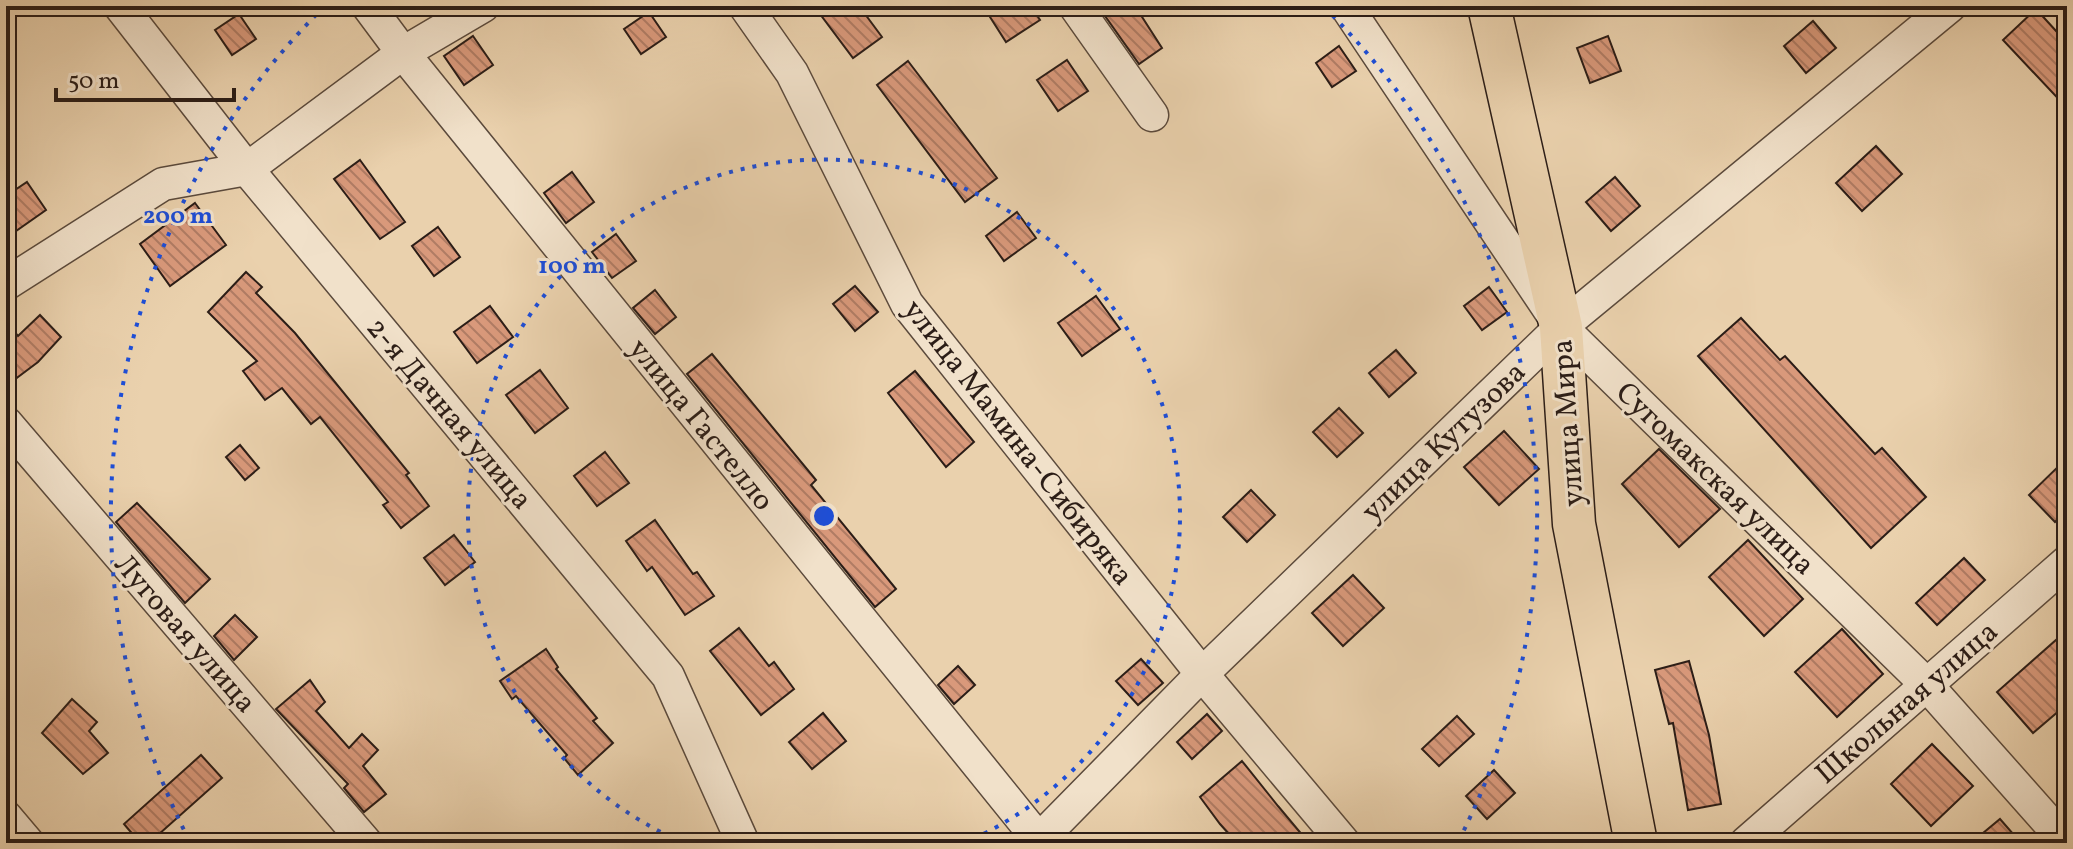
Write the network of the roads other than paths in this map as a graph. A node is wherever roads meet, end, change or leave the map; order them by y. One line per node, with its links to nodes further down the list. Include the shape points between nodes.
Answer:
1 (120, 6): 11 (street, 2-я Дачная улица)
2 (368, 6): 9 (street, улица Гастелло)
3 (483, 6): 9 (street)
4 (745, 6): 16 (street, улица Мамина-Сибиряка, via 792,73 907,304)
5 (1075, 6): 10 (street)
6 (1346, 6): 13 (street, Сугомакская улица)
7 (1489, 6): 13 (main road, улица Мира)
8 (1950, 6): 13 (street, улица Кутузова)
9 (403, 53): 11 (street); 19 (street, улица Гастелло)
10 (1152, 115)
11 (247, 169): 12 (street, via 163,184); 22 (street, 2-я Дачная улица, via 668,676)
12 (6, 284)
13 (1561, 327): 16 (street, улица Кутузова); 17 (street, Сугомакская улица); 24 (main road, улица Мира, via 1574,524)
14 (6, 423): 21 (street, Луговая улица)
15 (2067, 562): 17 (street, Школьная улица)
16 (1202, 674): 19 (street, улица Кутузова); 23 (street, улица Мамина-Сибиряка)
17 (1925, 683): 25 (street, Школьная улица); 26 (street, Сугомакская улица)
18 (6, 817): 20 (street)
19 (1038, 841)
20 (28, 843)
21 (366, 843)
22 (743, 843)
23 (1344, 843)
24 (1636, 843)
25 (1746, 843)
26 (2067, 843)

